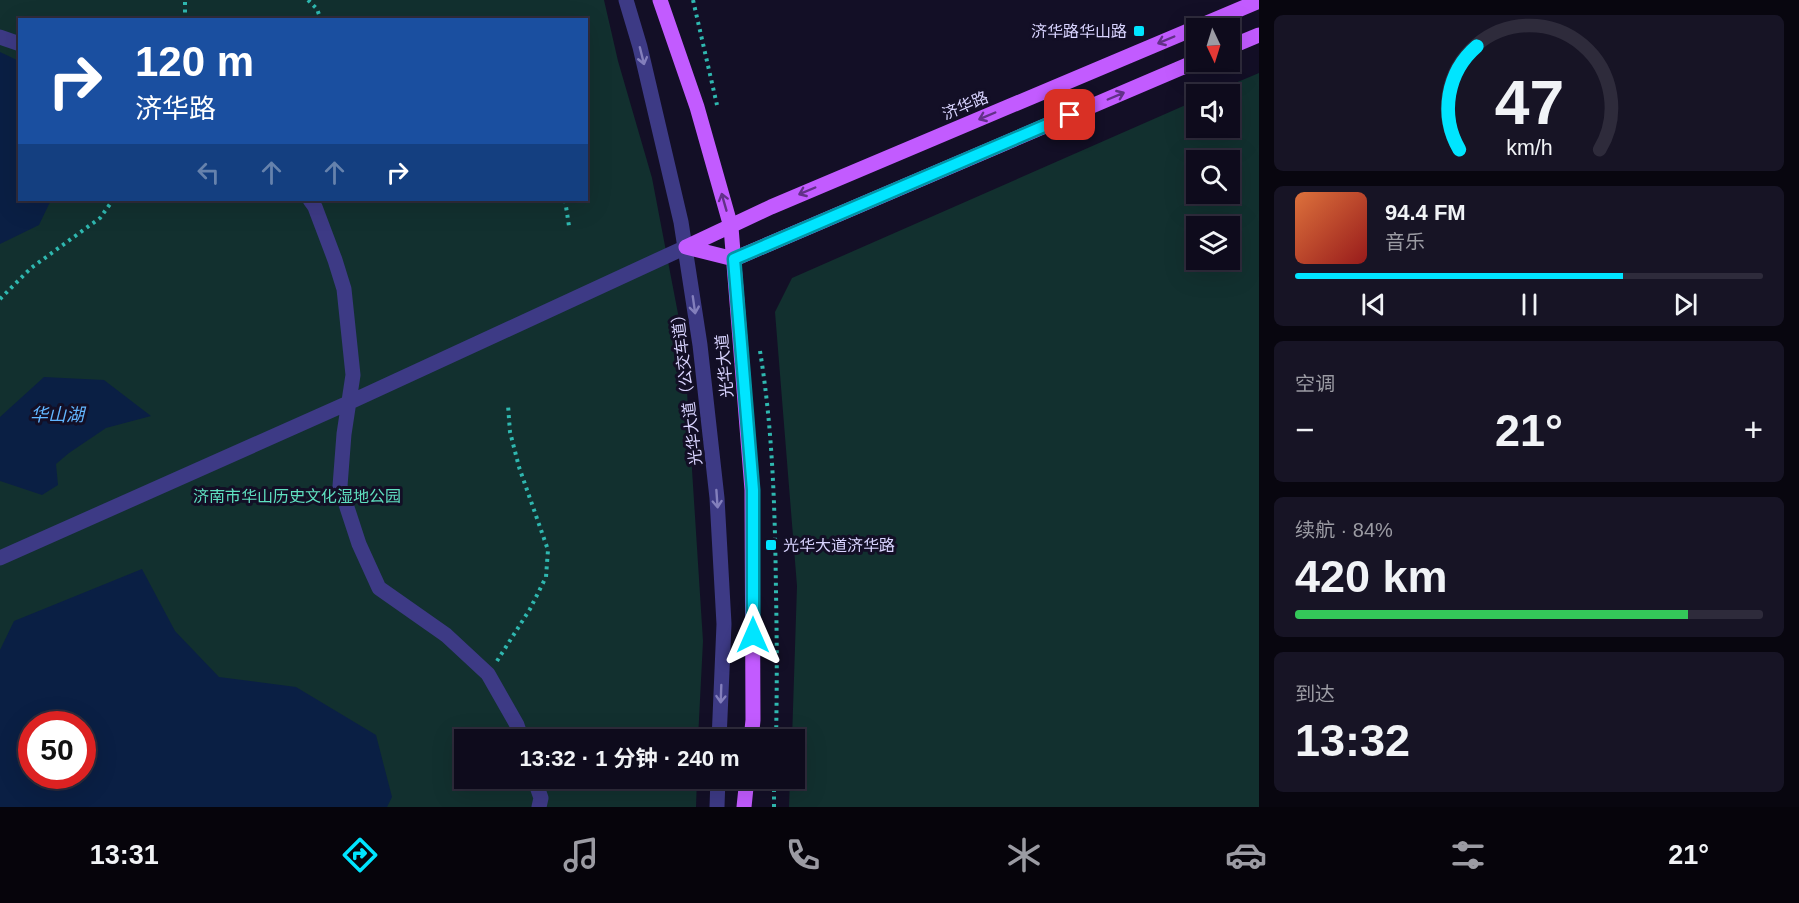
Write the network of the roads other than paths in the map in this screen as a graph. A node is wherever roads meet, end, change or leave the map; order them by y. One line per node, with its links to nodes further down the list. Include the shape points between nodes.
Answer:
1 (626, 0): 11 (lane, 光华大道（公交车道）, one-way to 11)
2 (660, 0): 10 (main road, 光华大道, one-way to 2, via 697,107)
3 (1259, 1): 10 (main road, 济华路, one-way to 10)
4 (1259, 35): 7 (main road)
5 (0, 37): 6 (lane)
6 (18, 43)
7 (1240, 43)
8 (1186, 66): 12 (main road, one-way to 8)
9 (311, 201): 13 (lane, via 344,289 353,375)
10 (731, 227): 11 (main road, 济华路); 12 (main road, 光华大道)
11 (686, 247): 12 (main road); 13 (lane); 16 (lane, 光华大道（公交车道）, one-way to 16, via 717,498 724,624)
12 (734, 259): 17 (main road, 光华大道, via 753,490)
13 (348, 403): 14 (lane); 15 (lane, via 340,486 379,588 446,635 488,674)
14 (0, 558)
15 (518, 729)
16 (719, 729)
17 (752, 729)
18 (538, 789): 21 (lane)
19 (718, 789): 22 (lane)
20 (746, 789): 23 (main road)
21 (539, 807)
22 (717, 807)
23 (744, 807)

